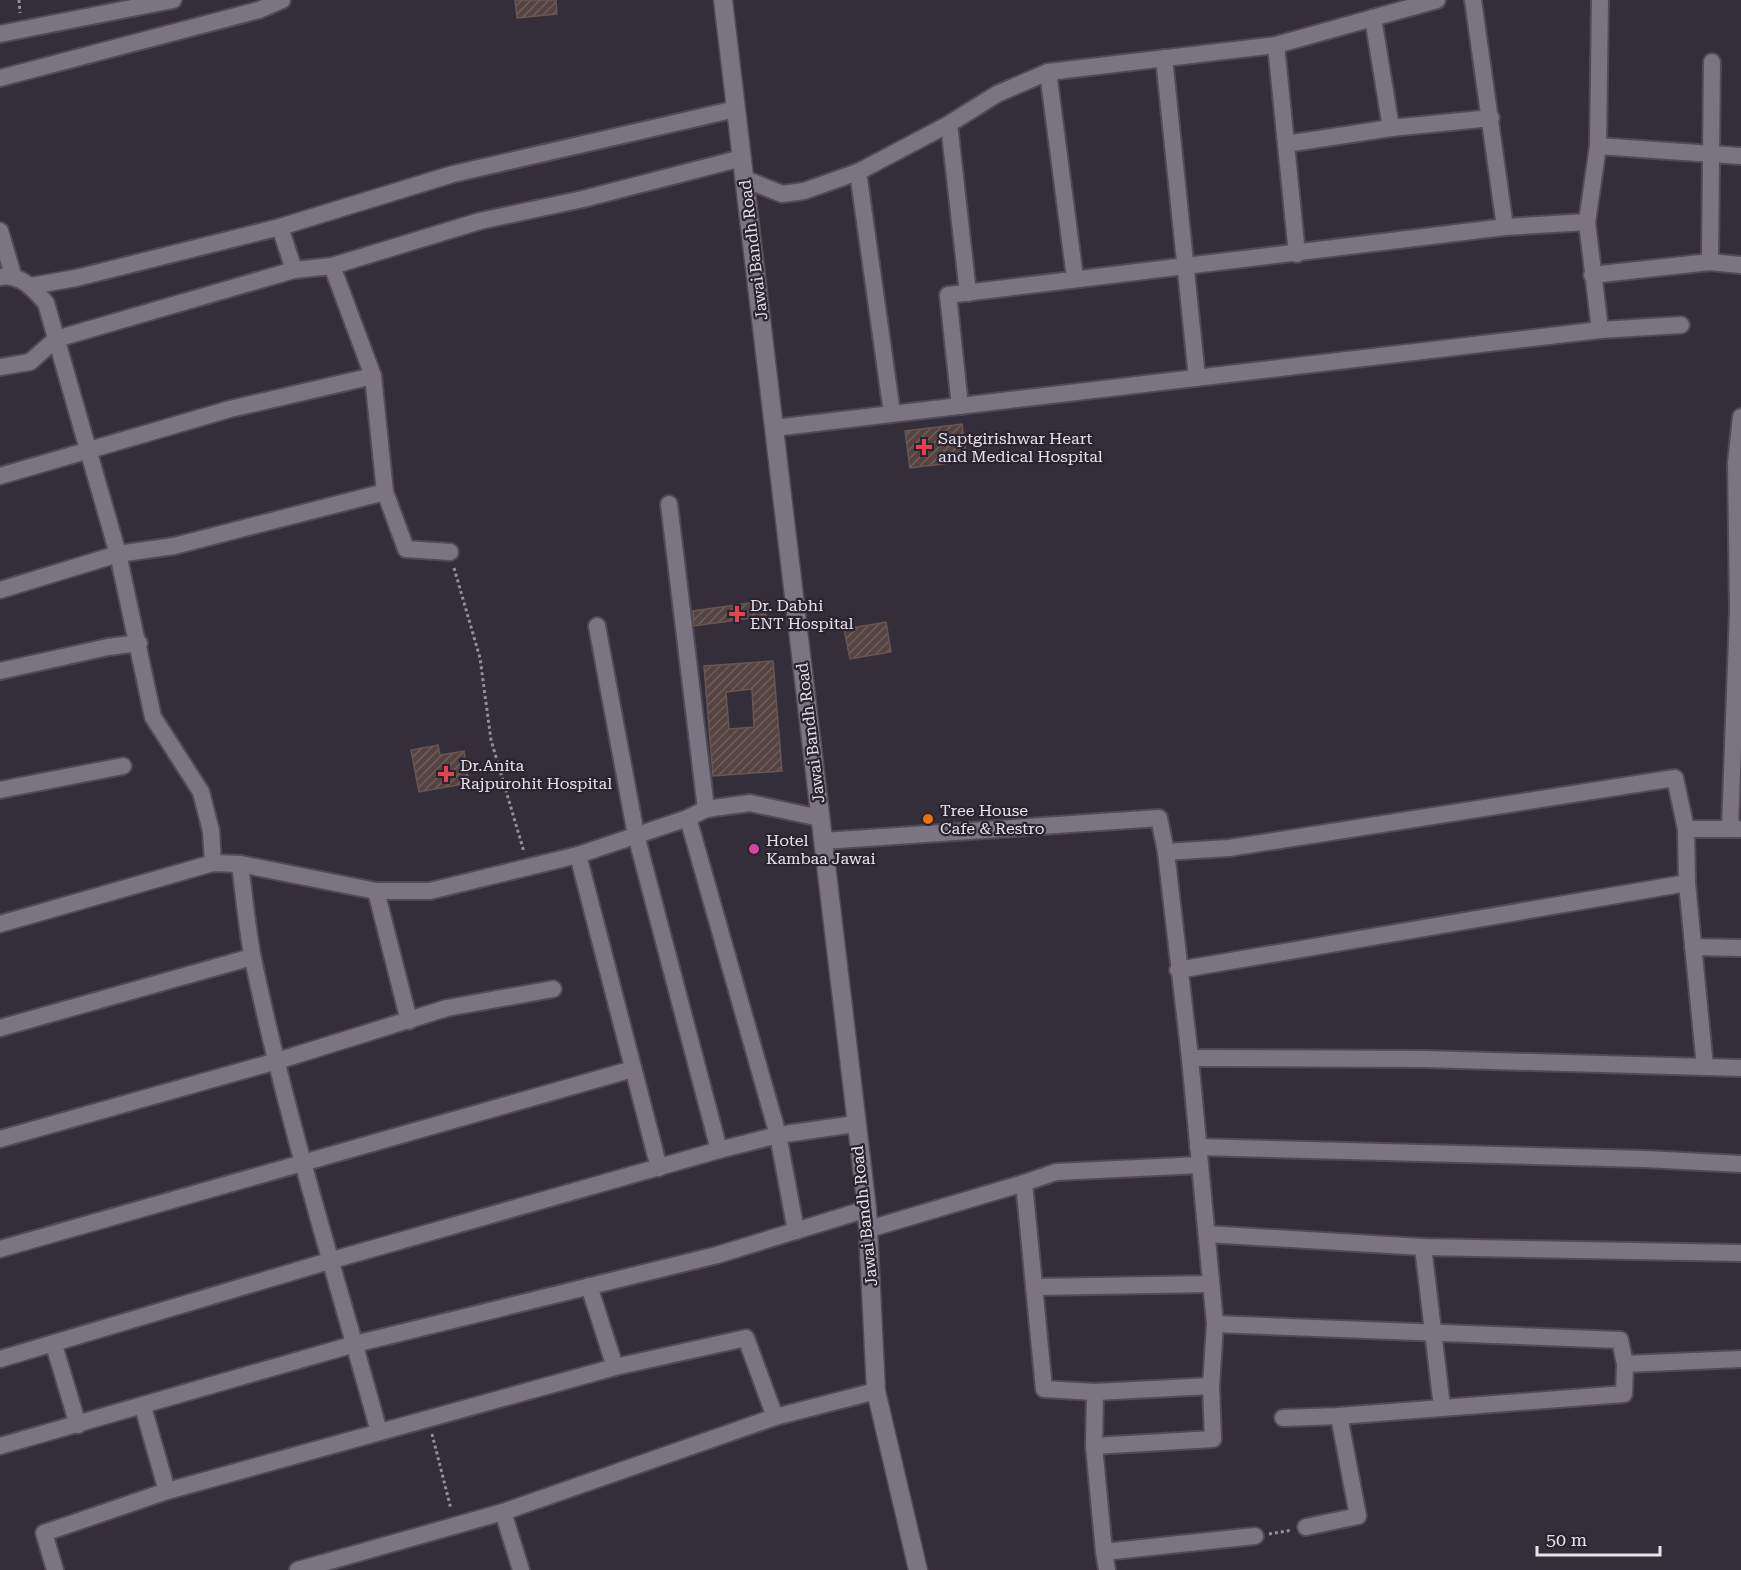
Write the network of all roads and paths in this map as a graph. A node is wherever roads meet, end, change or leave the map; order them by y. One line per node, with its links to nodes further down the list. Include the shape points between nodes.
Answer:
1 (173, 0): 8 (street)
2 (282, 0): 13 (street, via 259,10)
3 (723, 0): 14 (street, Jawai Bandh Road)
4 (1437, 0): 7 (street)
5 (1473, 0): 15 (street)
6 (1600, 0): 19 (street)
7 (1373, 18): 9 (street); 17 (street)
8 (0, 34)
9 (1276, 45): 10 (street); 18 (street)
10 (1164, 58): 12 (street); 33 (street)
11 (1712, 62): 20 (street)
12 (1048, 72): 16 (street, via 997,94); 37 (street)
13 (0, 78)
14 (736, 109): 22 (street, Jawai Bandh Road); 26 (street, via 453,174)
15 (1491, 118): 17 (street); 27 (street)
16 (950, 124): 23 (street); 39 (street)
17 (1391, 128): 18 (street)
18 (1286, 144): 29 (street)
19 (1598, 146): 20 (street); 25 (street)
20 (1711, 153): 21 (street); 30 (street)
21 (1741, 156)
22 (742, 158): 24 (street, Jawai Bandh Road); 32 (street, via 480,221)
23 (858, 172): 24 (street, via 804,191 782,194); 47 (street)
24 (745, 179): 49 (street, Jawai Bandh Road)
25 (1587, 222): 27 (street); 35 (street)
26 (280, 227): 34 (street); 38 (street)
27 (1505, 227): 29 (street)
28 (0, 231): 36 (street)
29 (1298, 254): 33 (street)
30 (1710, 262): 31 (street); 35 (street)
31 (1741, 265)
32 (332, 266): 34 (street); 44 (street)
33 (1186, 267): 37 (street); 45 (street)
34 (294, 270): 42 (street)
35 (1592, 274): 41 (street)
36 (6, 276): 38 (street)
37 (1075, 278): 39 (street)
38 (31, 286): 42 (street, via 46,303)
39 (968, 293): 46 (street, via 948,295)
40 (1682, 325): 41 (street)
41 (1600, 330): 45 (street)
42 (56, 339): 43 (street, via 30,362); 50 (street)
43 (0, 367)
44 (373, 376): 50 (street, via 230,409); 53 (street)
45 (1197, 378): 46 (street)
46 (960, 406): 47 (street)
47 (892, 413): 49 (street)
48 (1741, 417): 51 (street)
49 (774, 428): 66 (street, Jawai Bandh Road)
50 (88, 450): 52 (street); 56 (street)
51 (1738, 464): 58 (street)
52 (0, 476)
53 (385, 492): 55 (street, via 406,549); 56 (street, via 174,546)
54 (669, 504): 64 (street)
55 (450, 552): 75 (path, via 480,658 491,740)
56 (118, 554): 57 (street); 60 (street)
57 (0, 590)
58 (1739, 611): 67 (street)
59 (597, 626): 69 (street)
60 (139, 643): 61 (street); 73 (street, via 153,717 201,792 211,831)
61 (0, 671)
62 (123, 766): 63 (street)
63 (0, 790)
64 (706, 809): 65 (street); 66 (street, via 750,804)
65 (688, 818): 69 (street); 92 (street)
66 (820, 818): 70 (street, Jawai Bandh Road)
67 (1736, 829): 68 (street)
68 (1686, 830): 71 (street, via 1675,778 1229,848); 76 (street)
69 (636, 835): 72 (street); 95 (street)
70 (823, 842): 71 (street, via 1159,818); 91 (street, Jawai Bandh Road)
71 (1166, 852): 82 (street)
72 (578, 855): 75 (street); 90 (street)
73 (213, 863): 74 (street); 78 (street)
74 (240, 864): 77 (street); 81 (street)
75 (528, 867): 77 (street, via 430,891)
76 (1688, 883): 79 (street); 82 (street)
77 (376, 891): 84 (street)
78 (0, 924)
79 (1693, 947): 80 (street); 88 (street)
80 (1741, 948)
81 (252, 957): 85 (street); 87 (street)
82 (1178, 970): 86 (street)
83 (553, 989): 84 (street, via 447,1008)
84 (409, 1021): 87 (street)
85 (0, 1028)
86 (1190, 1058): 88 (street, via 1424,1059); 94 (street)
87 (277, 1061): 93 (street); 96 (street)
88 (1705, 1067): 89 (street)
89 (1741, 1068)
90 (633, 1069): 96 (street); 99 (street)
91 (855, 1124): 92 (street); 101 (street, Jawai Bandh Road)
92 (778, 1135): 95 (street); 103 (street)
93 (0, 1139)
94 (1198, 1147): 97 (street); 98 (street)
95 (719, 1150): 99 (street)
96 (304, 1162): 106 (street); 108 (street)
97 (1741, 1164)
98 (1200, 1165): 100 (street, via 1056,1172); 104 (street)
99 (659, 1168): 108 (street)
100 (1024, 1183): 102 (street); 111 (street)
101 (867, 1209): 102 (street, Jawai Bandh Road); 103 (street)
102 (869, 1229): 121 (street, Jawai Bandh Road)
103 (796, 1231): 110 (street)
104 (1207, 1234): 105 (street); 109 (street)
105 (1423, 1247): 107 (street); 113 (street)
106 (0, 1249)
107 (1741, 1253)
108 (329, 1261): 114 (street); 115 (street)
109 (1211, 1284): 111 (street); 112 (street)
110 (589, 1286): 114 (street); 119 (street)
111 (1034, 1287): 122 (street, via 1044,1389)
112 (1215, 1324): 113 (street); 120 (street)
113 (1432, 1333): 118 (street, via 1620,1340); 124 (street)
114 (355, 1344): 123 (street); 130 (street)
115 (54, 1345): 116 (street); 129 (street)
116 (0, 1359)
117 (1741, 1359): 118 (street)
118 (1625, 1364): 124 (street, via 1624,1394)
119 (615, 1367): 126 (street, via 746,1338); 127 (street)
120 (1210, 1386): 122 (street); 132 (street, via 1213,1439)
121 (876, 1391): 126 (street); 142 (street, Jawai Bandh Road)
122 (1095, 1392): 132 (street)
123 (143, 1407): 129 (street); 133 (street)
124 (1442, 1407): 125 (street)
125 (1339, 1416): 128 (street); 136 (street, via 1358,1516)
126 (775, 1417): 134 (street)
127 (428, 1418): 130 (street); 135 (path)
128 (1283, 1418)
129 (78, 1425): 131 (street)
130 (379, 1432): 133 (street)
131 (0, 1446)
132 (1094, 1446): 138 (street)
133 (167, 1491): 139 (street, via 44,1533)
134 (503, 1512): 135 (street); 141 (street)
135 (455, 1526): 140 (street)
136 (1306, 1527): 137 (path)
137 (1255, 1536): 138 (street)
138 (1104, 1552): 143 (street)
139 (55, 1570)
140 (298, 1570)
141 (520, 1570)
142 (918, 1570)
143 (1107, 1570)

